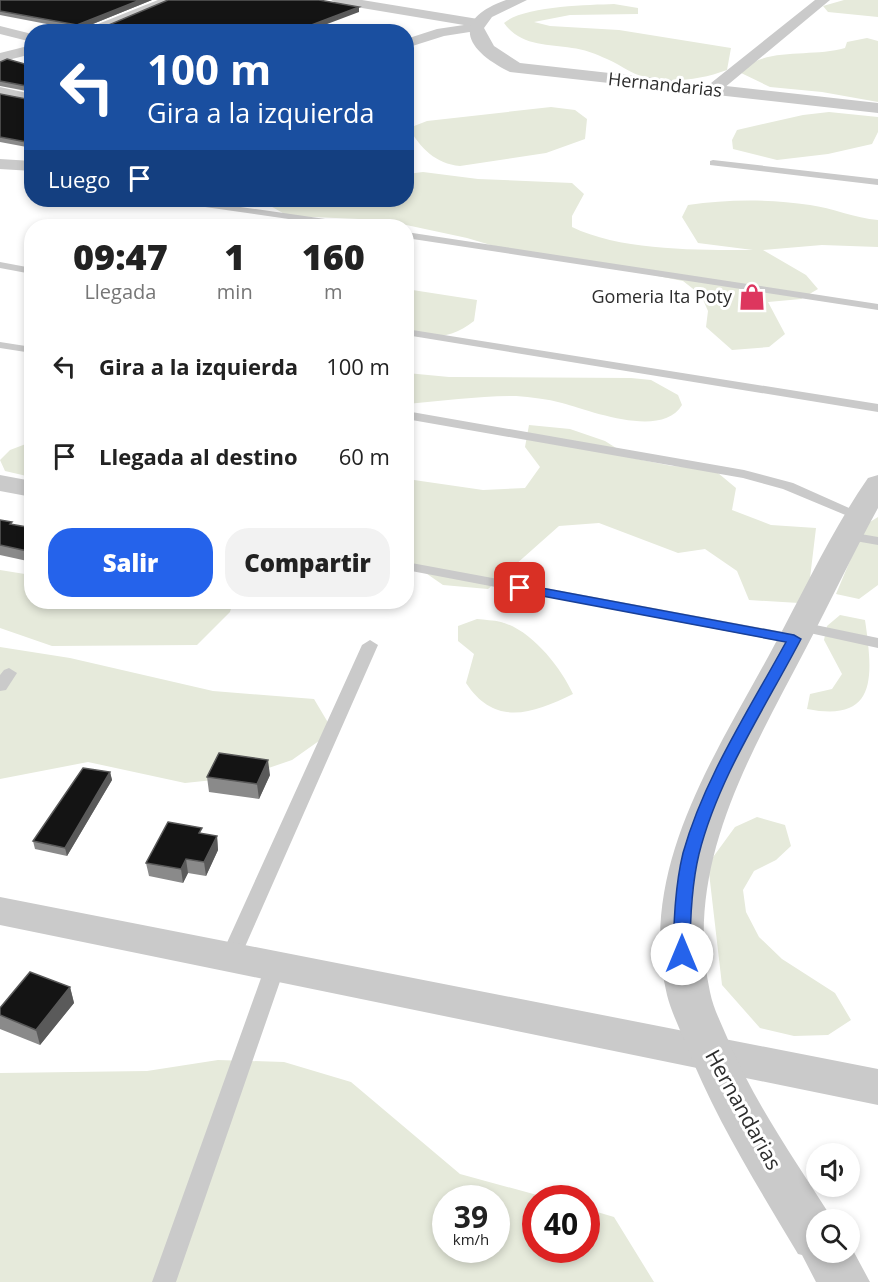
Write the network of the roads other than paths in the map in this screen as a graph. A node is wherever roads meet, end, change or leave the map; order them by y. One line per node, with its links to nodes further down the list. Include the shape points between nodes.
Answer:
1 (170, 0): 5 (street)
2 (338, 0): 6 (street)
3 (520, 0): 6 (street, via 495,11)
4 (823, 0): 12 (street)
5 (106, 24)
6 (477, 25): 9 (street); 12 (street, Hernandarias, via 479,38 499,60 516,68)
7 (0, 30): 8 (street)
8 (24, 36)
9 (414, 41)
10 (24, 51): 11 (street)
11 (0, 58)
12 (712, 90): 15 (street, Hernandarias)
13 (0, 92): 14 (street)
14 (24, 97)
15 (878, 108)
16 (713, 163): 19 (lane)
17 (0, 165): 18 (street)
18 (24, 166)
19 (878, 182)
20 (224, 207): 21 (lane)
21 (306, 219)
22 (414, 236): 25 (lane)
23 (0, 266): 24 (lane)
24 (24, 270)
25 (878, 307)
26 (414, 333): 29 (lane)
27 (0, 345): 28 (lane)
28 (24, 349)
29 (878, 408)
30 (414, 417): 33 (lane, via 744,474 788,486)
31 (0, 483): 32 (street)
32 (24, 488)
33 (866, 519): 35 (street, Hernandarias)
34 (414, 567): 35 (lane)
35 (797, 633): 36 (lane); 41 (street, Hernandarias, via 713,792 691,854 682,914 682,954 688,994)
36 (878, 643)
37 (370, 645): 39 (lane)
38 (0, 911): 39 (street)
39 (230, 958): 40 (street)
40 (275, 967): 41 (street); 45 (lane)
41 (711, 1055): 42 (street); 43 (street, Hernandarias, via 731,1096)
42 (878, 1087)
43 (806, 1220)
44 (833, 1263): 46 (street)
45 (164, 1282)
46 (844, 1282)

